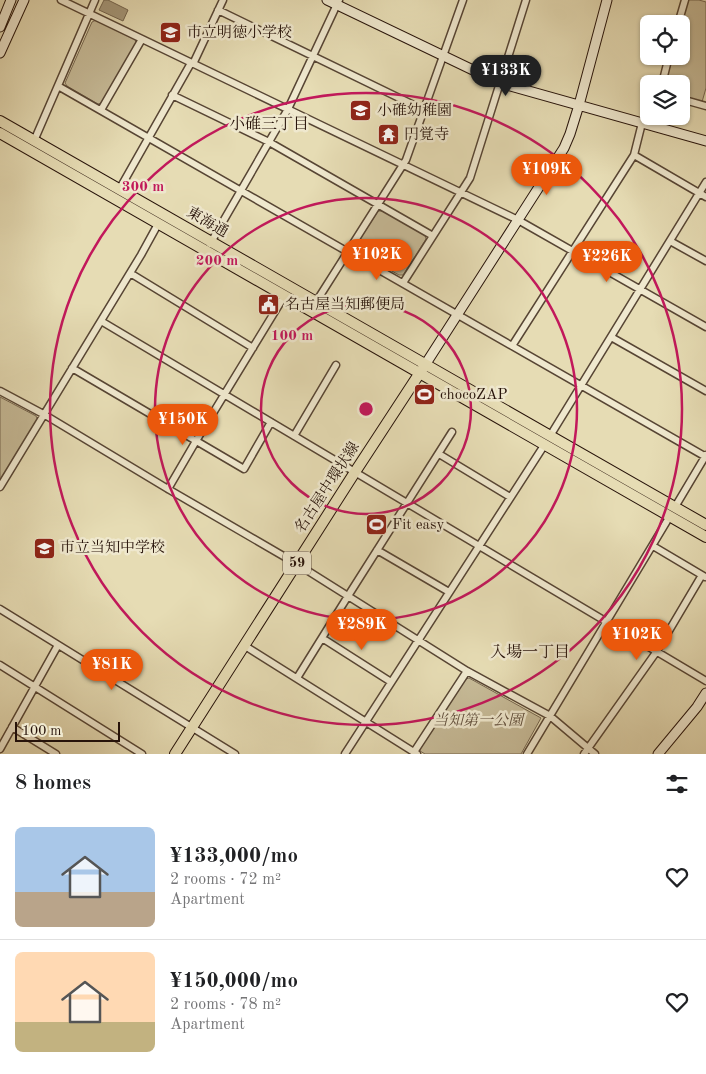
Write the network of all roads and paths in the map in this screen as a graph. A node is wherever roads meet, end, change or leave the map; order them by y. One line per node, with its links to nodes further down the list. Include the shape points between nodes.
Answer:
1 (12, 0): 15 (street)
2 (24, 0): 17 (street)
3 (61, 0): 13 (street)
4 (95, 0): 13 (street)
5 (223, 0): 12 (street)
6 (327, 0): 11 (street)
7 (463, 0): 18 (street)
8 (526, 0): 21 (street)
9 (607, 0): 25 (street)
10 (685, 0): 14 (street)
11 (338, 2): 18 (street); 19 (street)
12 (218, 10): 19 (street); 20 (street)
13 (89, 14): 16 (street); 22 (street)
14 (681, 15)
15 (0, 27)
16 (142, 39): 20 (street); 28 (street)
17 (0, 53)
18 (442, 55): 21 (street); 29 (street)
19 (312, 57): 27 (street); 29 (street)
20 (192, 63): 23 (street); 27 (street)
21 (500, 83): 25 (street); 44 (street, via 470,178)
22 (58, 86): 28 (street); 36 (street)
23 (172, 95): 35 (street); 38 (street)
24 (690, 102): 26 (street)
25 (579, 105): 30 (street); 48 (street, via 564,148)
26 (706, 106)
27 (288, 109): 38 (street); 40 (street)
28 (101, 110): 35 (street)
29 (424, 110): 40 (street)
30 (640, 119)
31 (0, 121): 36 (main road, 東海通)
32 (646, 125): 39 (street)
33 (660, 125): 37 (street)
34 (0, 133): 49 (main road, 東海通)
35 (148, 138): 42 (street); 43 (street)
36 (34, 141): 42 (main road, 東海通)
37 (706, 141)
38 (269, 142): 43 (street); 47 (street)
39 (634, 155): 45 (street); 53 (street)
40 (403, 165): 44 (street); 47 (street)
41 (706, 182): 45 (street)
42 (119, 190): 52 (main road, 東海通)
43 (241, 190): 52 (street); 54 (street)
44 (461, 193): 48 (street); 50 (street)
45 (699, 193): 46 (street); 51 (street)
46 (706, 197)
47 (378, 204): 50 (street); 54 (street)
48 (518, 220): 53 (street); 61 (street)
49 (158, 224): 52 (main road, 東海通); 56 (street)
50 (433, 236): 57 (street)
51 (670, 241): 55 (street); 58 (street)
52 (209, 246): 59 (main road, 東海通); 60 (main road, 東海通)
53 (572, 251): 58 (street); 65 (street)
54 (348, 252): 57 (street); 60 (street)
55 (706, 261)
56 (130, 274): 62 (street); 66 (street)
57 (403, 283): 61 (street)
58 (640, 290): 63 (street); 64 (street)
59 (284, 295): 66 (street); 69 (main road, 東海通)
60 (316, 302): 69 (main road, 東海通)
61 (458, 314): 65 (street); 69 (street)
62 (101, 321): 68 (street); 73 (street)
63 (706, 327)
64 (611, 337): 70 (street); 72 (street)
65 (512, 346): 70 (street)
66 (253, 348): 73 (street)
67 (336, 365): 77 (street)
68 (72, 368): 74 (street); 79 (street)
69 (423, 369): 78 (main road); 82 (main road, 名古屋中環状線 / 59)
70 (581, 385): 78 (street); 81 (street)
71 (0, 391): 74 (street)
72 (706, 391)
73 (224, 394): 75 (street); 79 (street)
74 (45, 414): 83 (street); 84 (street)
75 (271, 422): 77 (street); 79 (street, via 244,469)
76 (452, 432): 80 (street)
77 (294, 436): 82 (street)
78 (548, 440): 85 (street); 87 (main road)
79 (196, 441): 84 (street)
80 (439, 454): 85 (street); 86 (street)
81 (706, 456): 87 (street)
82 (355, 472): 86 (street); 93 (main road, 名古屋中環状線 / 59)
83 (0, 487)
84 (168, 489): 93 (street)
85 (510, 496): 90 (street)
86 (407, 504): 90 (street); 92 (street)
87 (673, 511): 88 (main road); 89 (main road); 91 (street)
88 (706, 525)
89 (706, 536)
90 (478, 546): 95 (street); 98 (street)
91 (652, 546): 94 (street); 98 (street)
92 (378, 550): 95 (street); 96 (street)
93 (297, 564): 96 (street); 102 (main road, 名古屋中環状線 / 59)
94 (704, 577): 103 (street)
95 (449, 592): 100 (street)
96 (348, 596): 99 (street); 100 (street)
97 (0, 608): 101 (street)
98 (607, 622): 103 (street); 111 (street)
99 (322, 638): 106 (street); 108 (street)
100 (418, 640): 105 (street); 108 (street)
101 (58, 645): 109 (street); 114 (street)
102 (245, 646): 106 (street); 114 (main road, 名古屋中環状線 / 59)
103 (657, 651): 107 (street); 116 (street)
104 (0, 665): 109 (street)
105 (467, 671): 111 (street); 117 (street)
106 (297, 678): 112 (street)
107 (706, 681)
108 (391, 682): 112 (street)
109 (35, 686): 113 (street); 119 (street)
110 (706, 693): 125 (street)
111 (550, 716): 116 (street); 123 (street)
112 (366, 722): 117 (street); 122 (street)
113 (12, 727): 115 (street); 118 (street)
114 (192, 728): 120 (main road, 名古屋中環状線 / 59); 121 (street)
115 (0, 749)
116 (586, 751): 124 (street)
117 (415, 753)
118 (56, 754)
119 (142, 754)
120 (175, 754)
121 (235, 754)
122 (345, 754)
123 (527, 754)
124 (595, 754)
125 (658, 754)

